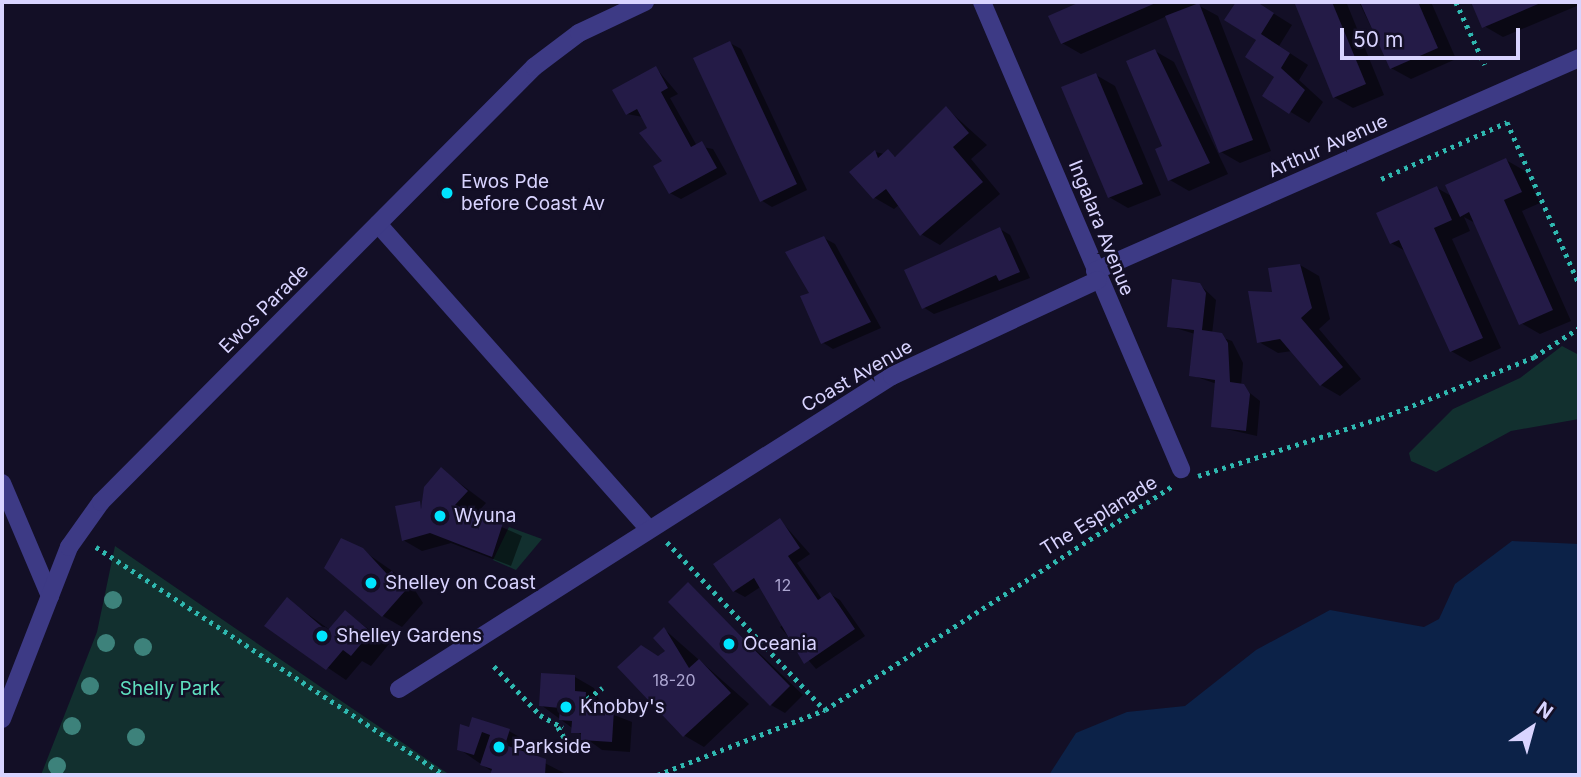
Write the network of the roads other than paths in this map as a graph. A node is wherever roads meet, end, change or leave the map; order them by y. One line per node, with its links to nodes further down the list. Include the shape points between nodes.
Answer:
1 (645, 2): 4 (street, Ewos Parade, via 579,33 534,66)
2 (982, 2): 5 (street, Ingalara Avenue)
3 (1579, 58): 5 (street, Arthur Avenue)
4 (378, 225): 8 (street); 9 (street, Ewos Parade, via 101,502 72,541)
5 (1096, 275): 6 (street, Ingalara Avenue); 8 (street, Coast Avenue, via 892,376)
6 (1184, 477)
7 (2, 483): 9 (street)
8 (650, 527): 10 (street, Coast Avenue)
9 (50, 596): 11 (street, Ewos Parade)
10 (399, 689)
11 (2, 719)

